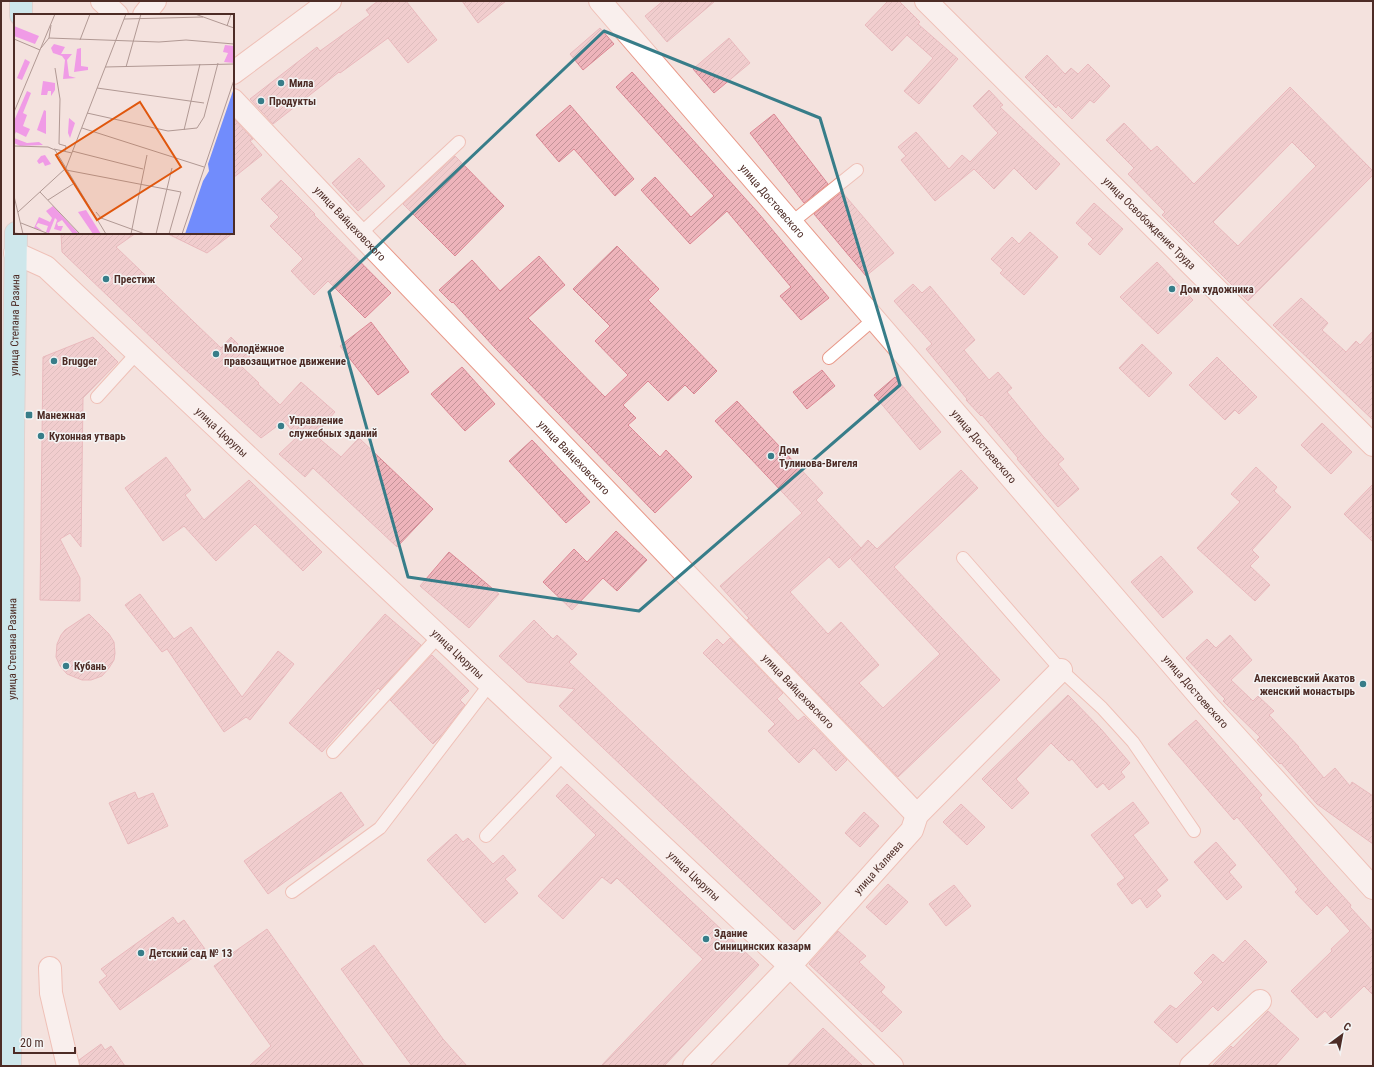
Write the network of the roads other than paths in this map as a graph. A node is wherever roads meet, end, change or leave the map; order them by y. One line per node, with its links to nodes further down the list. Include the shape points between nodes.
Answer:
1 (21, 1): 7 (main road)
2 (102, 1): 8 (street)
3 (155, 1): 9 (street)
4 (330, 1): 10 (street)
5 (600, 1): 14 (street, улица Достоевского)
6 (926, 1): 21 (street, улица Освобождение Труда)
7 (21, 14)
8 (115, 14)
9 (145, 14)
10 (234, 72)
11 (234, 101): 15 (street, улица Вайцеховского)
12 (459, 142): 15 (lane)
13 (856, 170): 14 (lane)
14 (791, 223): 17 (street, улица Достоевского)
15 (360, 234): 28 (street, улица Вайцеховского)
16 (13, 239): 18 (street, улица Цюрупы, via 46,266); 36 (main road, улица Степана Разина)
17 (874, 319): 19 (lane); 31 (street, улица Достоевского, via 1208,706)
18 (137, 353): 20 (lane); 23 (street, улица Цюрупы)
19 (829, 358)
20 (97, 397)
21 (1373, 444)
22 (963, 558): 24 (lane)
23 (439, 636): 25 (street, улица Цюрупы); 26 (lane)
24 (1061, 670): 28 (street, улица Каляева); 29 (lane, via 1102,708 1133,742)
25 (490, 684): 27 (street, улица Цюрупы); 32 (lane, via 380,828)
26 (333, 752)
27 (564, 754): 30 (lane); 33 (street, улица Цюрупы)
28 (917, 815): 33 (street, улица Каляева, via 912,830)
29 (1194, 831)
30 (486, 836)
31 (1373, 888)
32 (292, 892)
33 (790, 966): 38 (street, улица Каляева); 39 (street, улица Цюрупы)
34 (50, 968): 37 (street, via 52,993)
35 (1260, 1001): 40 (street)
36 (10, 1066)
37 (68, 1066)
38 (694, 1066)
39 (892, 1066)
40 (1191, 1066)

